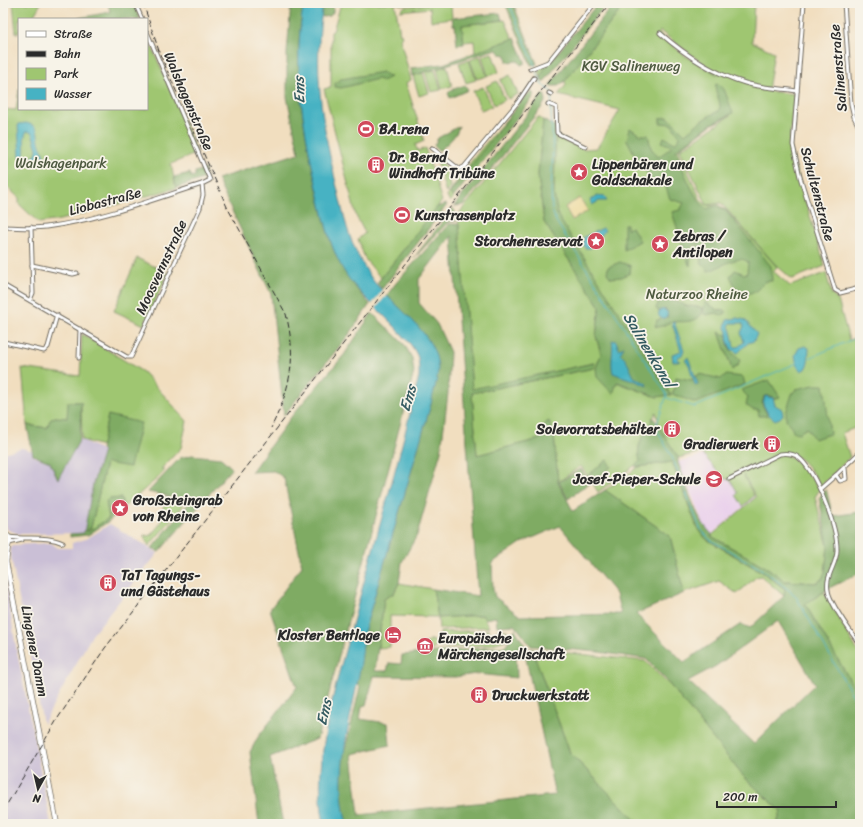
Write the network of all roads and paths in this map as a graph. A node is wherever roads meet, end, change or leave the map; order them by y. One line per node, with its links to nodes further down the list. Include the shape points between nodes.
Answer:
1 (135, 3): 5 (street)
2 (594, 3): 8 (street, via 548,62)
3 (804, 3): 10 (street, Schultenstraße)
4 (844, 3): 12 (street, Salinenstraße, via 850,104)
5 (142, 18)
6 (660, 33): 10 (street, via 697,62 718,73 746,84)
7 (148, 34): 15 (street, Walshagenstraße)
8 (530, 68)
9 (534, 78): 14 (street, via 518,102 464,167 459,169)
10 (797, 90): 22 (street, Schultenstraße, via 793,145 800,177 834,288 840,293)
11 (550, 104): 13 (street, via 556,109 558,133)
12 (860, 128)
13 (586, 147)
14 (432, 148)
15 (210, 180): 16 (street, Liobastraße)
16 (202, 184): 18 (street, Liobastraße, via 78,220 45,227); 25 (street, Moosvennstraße, via 200,208 131,357)
17 (3, 227): 18 (street, Liobastraße)
18 (31, 227): 19 (street)
19 (32, 265): 20 (street); 23 (street)
20 (77, 273)
21 (3, 285): 23 (street)
22 (860, 288)
23 (30, 300): 24 (street)
24 (57, 315): 25 (street); 26 (street, via 48,347 44,351)
25 (80, 329): 27 (street)
26 (4, 342)
27 (79, 358)
28 (860, 452): 29 (street)
29 (845, 468): 30 (street); 30 (street, via 846,479 840,481)
30 (836, 475): 32 (street)
31 (729, 479): 32 (street, via 786,453 798,458)
32 (820, 489): 39 (street, via 834,527 838,550 827,580 828,591)
33 (5, 534): 34 (street); 36 (main road, Lingener Damm)
34 (22, 540): 35 (street, via 49,538); 36 (street)
35 (63, 543)
36 (7, 546): 38 (main road, Lingener Damm)
37 (3, 555): 38 (main road, Lingener Damm)
38 (6, 562): 40 (main road, Lingener Damm)
39 (860, 645)
40 (57, 824)

